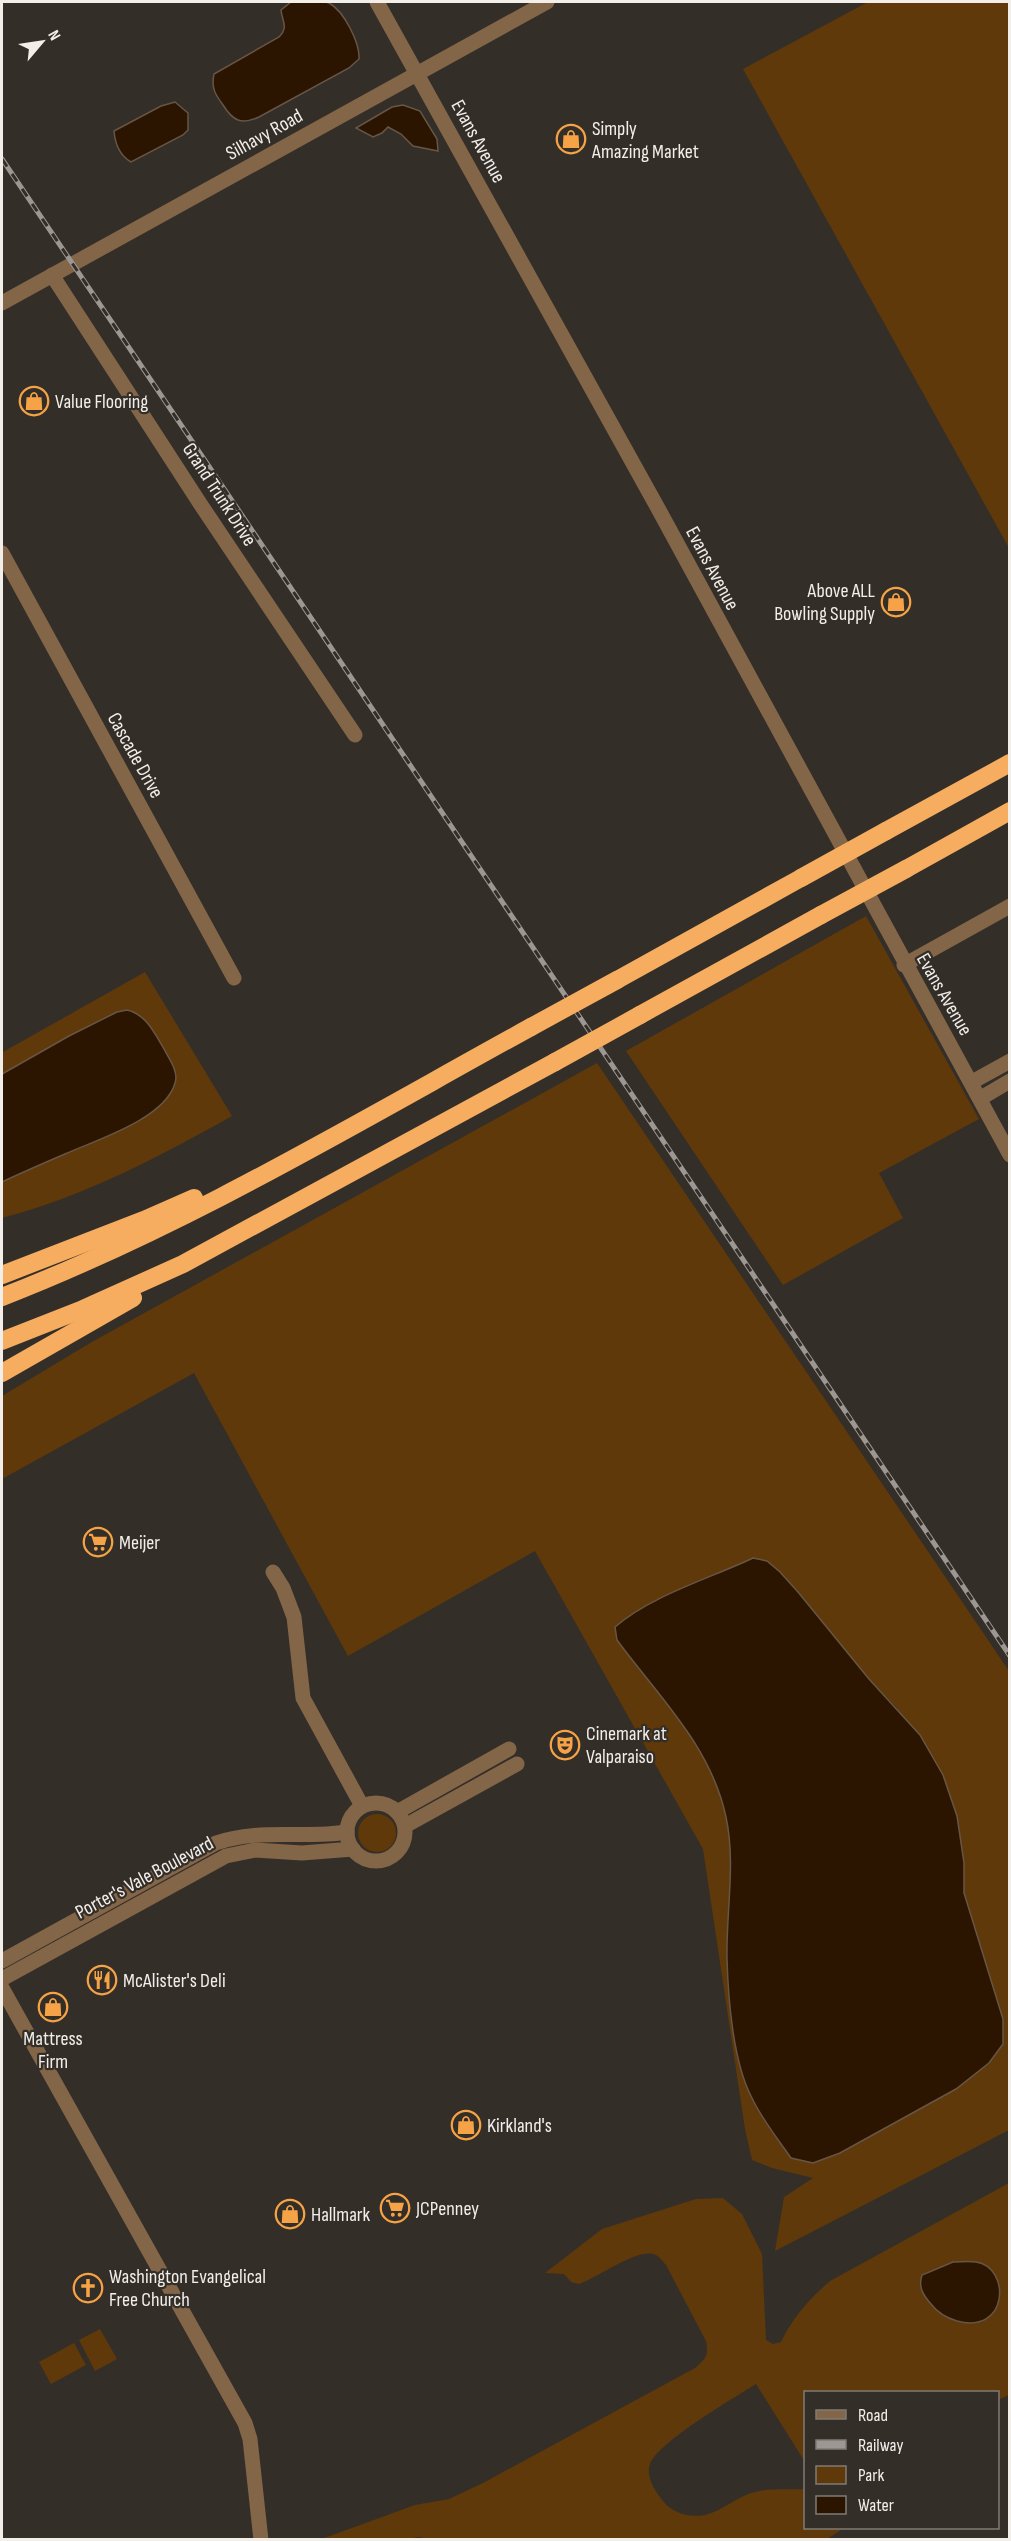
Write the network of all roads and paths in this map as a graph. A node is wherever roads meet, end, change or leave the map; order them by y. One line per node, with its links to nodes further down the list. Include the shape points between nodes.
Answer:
1 (377, 2): 3 (street, Evans Avenue)
2 (547, 2): 3 (street, Silhavy Road)
3 (417, 74): 4 (street, Silhavy Road); 11 (street, Evans Avenue, via 660,512)
4 (52, 275): 5 (street, Silhavy Road); 7 (street, Grand Trunk Drive)
5 (2, 303)
6 (2, 553): 12 (street, Cascade Drive)
7 (355, 735)
8 (1010, 763): 18 (highway, bridge)
9 (1010, 811): 19 (highway, bridge)
10 (1010, 906): 11 (street)
11 (904, 965): 15 (street, Evans Avenue)
12 (234, 978)
13 (1010, 1061): 15 (street)
14 (1010, 1081): 16 (street)
15 (972, 1082): 16 (street, Evans Avenue)
16 (981, 1098): 17 (street, Evans Avenue)
17 (1010, 1155)
18 (293, 1158): 20 (highway); 21 (highway, via 135,1240)
19 (183, 1264): 22 (highway); 23 (highway, via 130,1300)
20 (2, 1275)
21 (2, 1297)
22 (2, 1341)
23 (2, 1373)
24 (273, 1572): 27 (street, via 294,1617 303,1698)
25 (509, 1749): 28 (street)
26 (517, 1764): 29 (street)
27 (362, 1806): 28 (street, via 383,1804); 30 (street, via 351,1818)
28 (397, 1812): 29 (street)
29 (405, 1826): 31 (street, via 403,1843 391,1857 370,1860)
30 (347, 1832): 31 (street); 32 (street, Porter's Vale Boulevard, via 321,1836 254,1834 216,1843)
31 (353, 1849): 33 (street, Porter's Vale Boulevard, via 302,1853 255,1850 226,1856)
32 (2, 1961)
33 (2, 1979)
34 (2, 1988): 35 (street, via 234,2400 250,2439)
35 (261, 2540)

